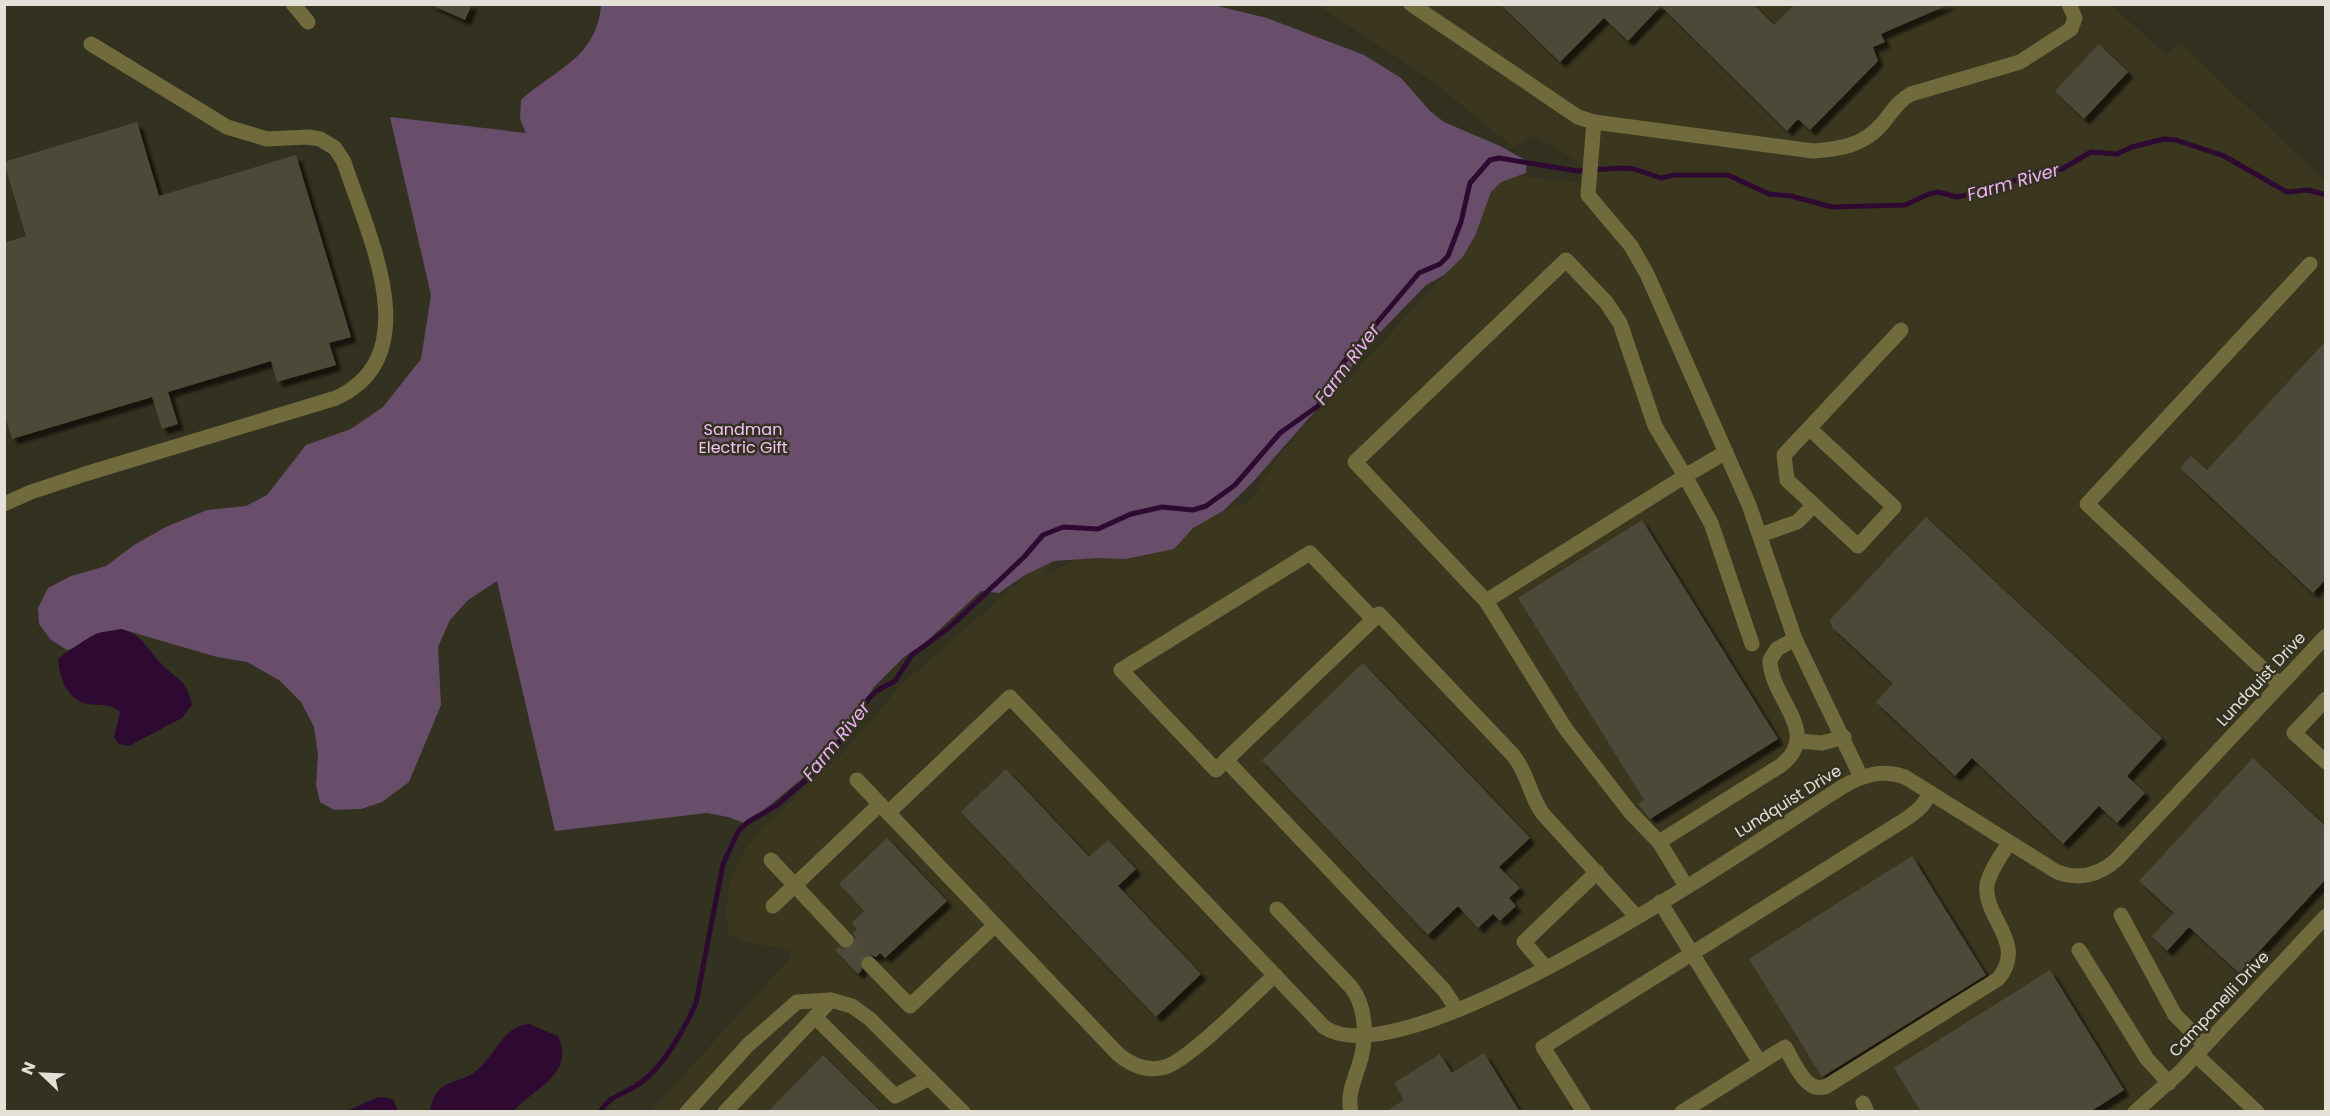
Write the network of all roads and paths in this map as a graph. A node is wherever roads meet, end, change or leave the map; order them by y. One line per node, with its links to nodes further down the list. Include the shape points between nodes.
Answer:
1 (293, 4): 4 (street)
2 (1411, 4): 6 (street, via 1571,113)
3 (2069, 4): 6 (street, via 2075,18 2071,29 2020,62 1911,94 1864,141 1842,149 1813,151)
4 (308, 22)
5 (91, 44): 12 (street, via 236,130 267,139 314,138 335,148 344,162 385,287 384,338 366,377 336,398 85,474)
6 (1594, 122): 10 (street, via 1587,187 1591,198 1641,262)
7 (2310, 264): 20 (street, via 2086,504)
8 (1901, 330): 9 (street)
9 (1810, 429): 13 (street, via 1785,455 1787,480); 13 (street, via 1894,507 1858,546)
10 (1726, 452): 11 (street); 14 (street)
11 (1685, 476): 15 (street); 15 (street, via 1655,426 1620,323 1606,302 1566,260 1354,462); 19 (street, via 1711,523)
12 (4, 504)
13 (1814, 506): 14 (street, via 1797,522)
14 (1760, 535): 18 (street)
15 (1486, 601): 30 (street, via 1569,733 1630,812)
16 (1373, 619): 24 (street); 24 (street, via 1310,553 1121,670 1216,770); 33 (street, via 1379,614 1513,755 1526,772 1543,814)
17 (2325, 636): 20 (street, Lundquist Drive)
18 (1795, 639): 22 (street); 23 (street, via 1777,649 1770,667)
19 (1752, 644)
20 (2280, 685): 31 (street, Lundquist Drive, via 2116,860 2101,871 2084,876 2065,875)
21 (2325, 699): 25 (street, via 2294,733)
22 (1844, 737): 23 (street, via 1822,743); 26 (street)
23 (1799, 741): 30 (street, via 1793,754 1780,766)
24 (1226, 760): 50 (street, via 1444,990)
25 (2325, 762)
26 (1861, 777): 28 (street, Lundquist Drive, via 1896,774); 35 (street, Lundquist Drive)
27 (858, 780): 29 (street)
28 (1931, 793): 31 (street, Lundquist Drive); 45 (street, via 1909,817)
29 (884, 808): 34 (street); 42 (street); 48 (street, Lundquist Drive, via 1010,697)
30 (1659, 842): 35 (street)
31 (2009, 843): 54 (street, via 1987,886 2007,944 2007,960 1998,979 1822,1088 1809,1084 1785,1047)
32 (771, 860): 34 (street)
33 (1597, 872): 40 (street); 47 (street, via 1524,942)
34 (795, 885): 37 (street); 43 (street)
35 (1686, 886): 36 (street, Lundquist Drive)
36 (1660, 902): 40 (street, Lundquist Drive); 45 (street)
37 (773, 906)
38 (1277, 909): 52 (street, via 1355,992 1362,1008)
39 (2121, 915): 53 (street, via 2175,1015)
40 (1636, 916): 47 (street, Lundquist Drive)
41 (2325, 916): 53 (street, Campanelli Drive)
42 (995, 925): 46 (street, via 910,1006); 48 (street, via 1118,1054 1134,1065 1151,1069 1167,1067 1181,1058)
43 (846, 940)
44 (2079, 950): 56 (street, via 2148,1059)
45 (1692, 953): 54 (street); 61 (street, via 1543,1047)
46 (869, 964)
47 (1546, 968): 50 (street, Lundquist Drive)
48 (1275, 975): 52 (street, Lundquist Drive, via 1330,1031 1343,1036)
49 (831, 1000): 51 (street); 55 (street, via 852,1006 870,1019); 57 (street, via 797,1002 748,1045)
50 (1457, 1010): 52 (street, Lundquist Drive)
51 (815, 1017): 55 (street, via 895,1096); 58 (street)
52 (1364, 1035): 60 (street, via 1350,1094)
53 (2201, 1050): 56 (street, Campanelli Drive); 64 (street)
54 (1760, 1063): 62 (street)
55 (929, 1078): 59 (street)
56 (2169, 1083): 63 (street, Campanelli Drive)
57 (687, 1112)
58 (724, 1112)
59 (963, 1112)
60 (1351, 1112)
61 (1584, 1112)
62 (1683, 1112)
63 (2135, 1112)
64 (2257, 1112)

